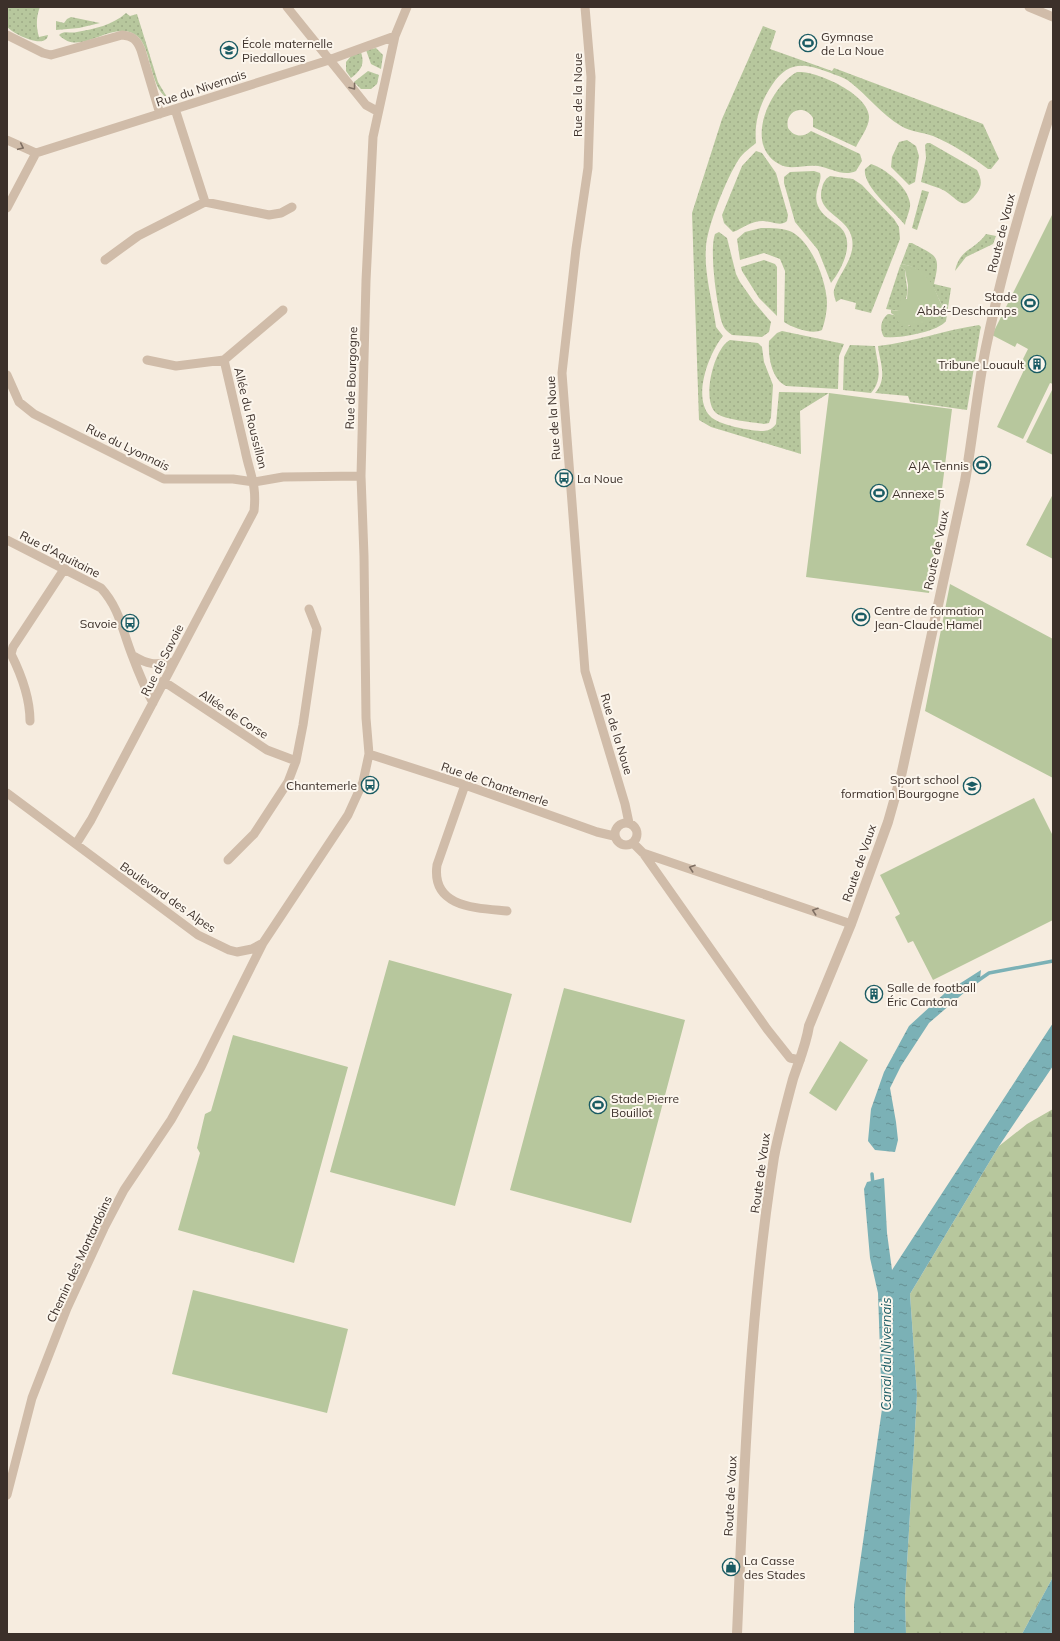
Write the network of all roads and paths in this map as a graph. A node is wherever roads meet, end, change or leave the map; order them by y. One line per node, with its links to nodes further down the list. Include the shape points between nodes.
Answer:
1 (287, 7): 8 (street)
2 (407, 7): 7 (street, Rue de Bourgogne)
3 (585, 7): 38 (street, Rue de la Noue, via 591,77 588,168 562,373 585,671)
4 (1029, 7): 5 (street)
5 (1053, 17)
6 (7, 35): 12 (street, via 52,55 122,35 133,38 141,50)
7 (395, 36): 8 (street, Rue du Nivernais); 11 (street, Rue de Bourgogne)
8 (330, 59): 10 (street, Rue du Nivernais); 11 (street, one-way to 11, via 366,105)
9 (1053, 105): 45 (street, Route de Vaux, via 1024,195 991,324 965,481 901,776 877,855)
10 (175, 109): 12 (street, Rue du Nivernais); 15 (street)
11 (377, 111): 23 (street, Rue de Bourgogne, via 372,143 366,273)
12 (160, 114): 14 (street, Rue du Nivernais)
13 (7, 140): 14 (street, one-way to 14)
14 (36, 153): 17 (street)
15 (205, 202): 16 (street, via 269,215); 18 (street, via 138,236)
16 (292, 207)
17 (7, 208)
18 (105, 260)
19 (283, 310): 21 (street, Allée du Roussillon)
20 (147, 360): 21 (street, Allée du Roussillon, via 176,366)
21 (224, 360): 24 (street, Allée du Roussillon)
22 (7, 375): 24 (street, Rue du Lyonnais, via 19,402 34,414 157,477 170,480 234,479)
23 (361, 476): 24 (street, Rue du Lyonnais, via 283,477); 34 (street, Rue de Bourgogne)
24 (254, 482): 30 (street, Rue de Savoie, via 254,510)
25 (7, 540): 26 (street, Rue d'Aquitaine)
26 (64, 568): 28 (street); 29 (street, Rue d'Aquitaine, via 101,588 112,601)
27 (309, 609): 35 (street, via 317,629)
28 (9, 654): 33 (street, via 16,664 30,710)
29 (132, 655): 30 (street, via 145,663); 32 (street, Rue d'Aquitaine)
30 (173, 662): 31 (street, Rue de Savoie)
31 (163, 681): 32 (street, Rue de Savoie); 35 (street, Allée de Corse, via 267,750)
32 (153, 703): 41 (street, Rue de Savoie)
33 (30, 722)
34 (369, 754): 36 (street, Rue de Chantemerle); 46 (street, via 363,782 348,815)
35 (296, 761): 43 (street, via 288,782 254,834)
36 (465, 785): 39 (street, Rue de Chantemerle); 44 (street, via 437,865 437,882 446,896 458,903 472,908)
37 (7, 793): 41 (street, Boulevard des Alpes)
38 (629, 823): 39 (street, via 617,827); 40 (street, via 636,831 636,840)
39 (614, 836): 40 (street, via 621,844)
40 (633, 843): 42 (street)
41 (76, 844): 46 (street, Boulevard des Alpes, via 198,935 237,952 252,949)
42 (643, 853): 45 (street, one-way to 42); 47 (street, via 767,1029 790,1058)
43 (228, 860)
44 (507, 911)
45 (851, 924): 47 (street, Route de Vaux, via 809,1026)
46 (263, 943): 48 (street, Chemin des Montardoins, via 201,1067 171,1120 124,1190 104,1228 67,1308 32,1398)
47 (800, 1060): 49 (street, Route de Vaux, via 781,1122 774,1157 757,1298 745,1463)
48 (7, 1495)
49 (737, 1634)

